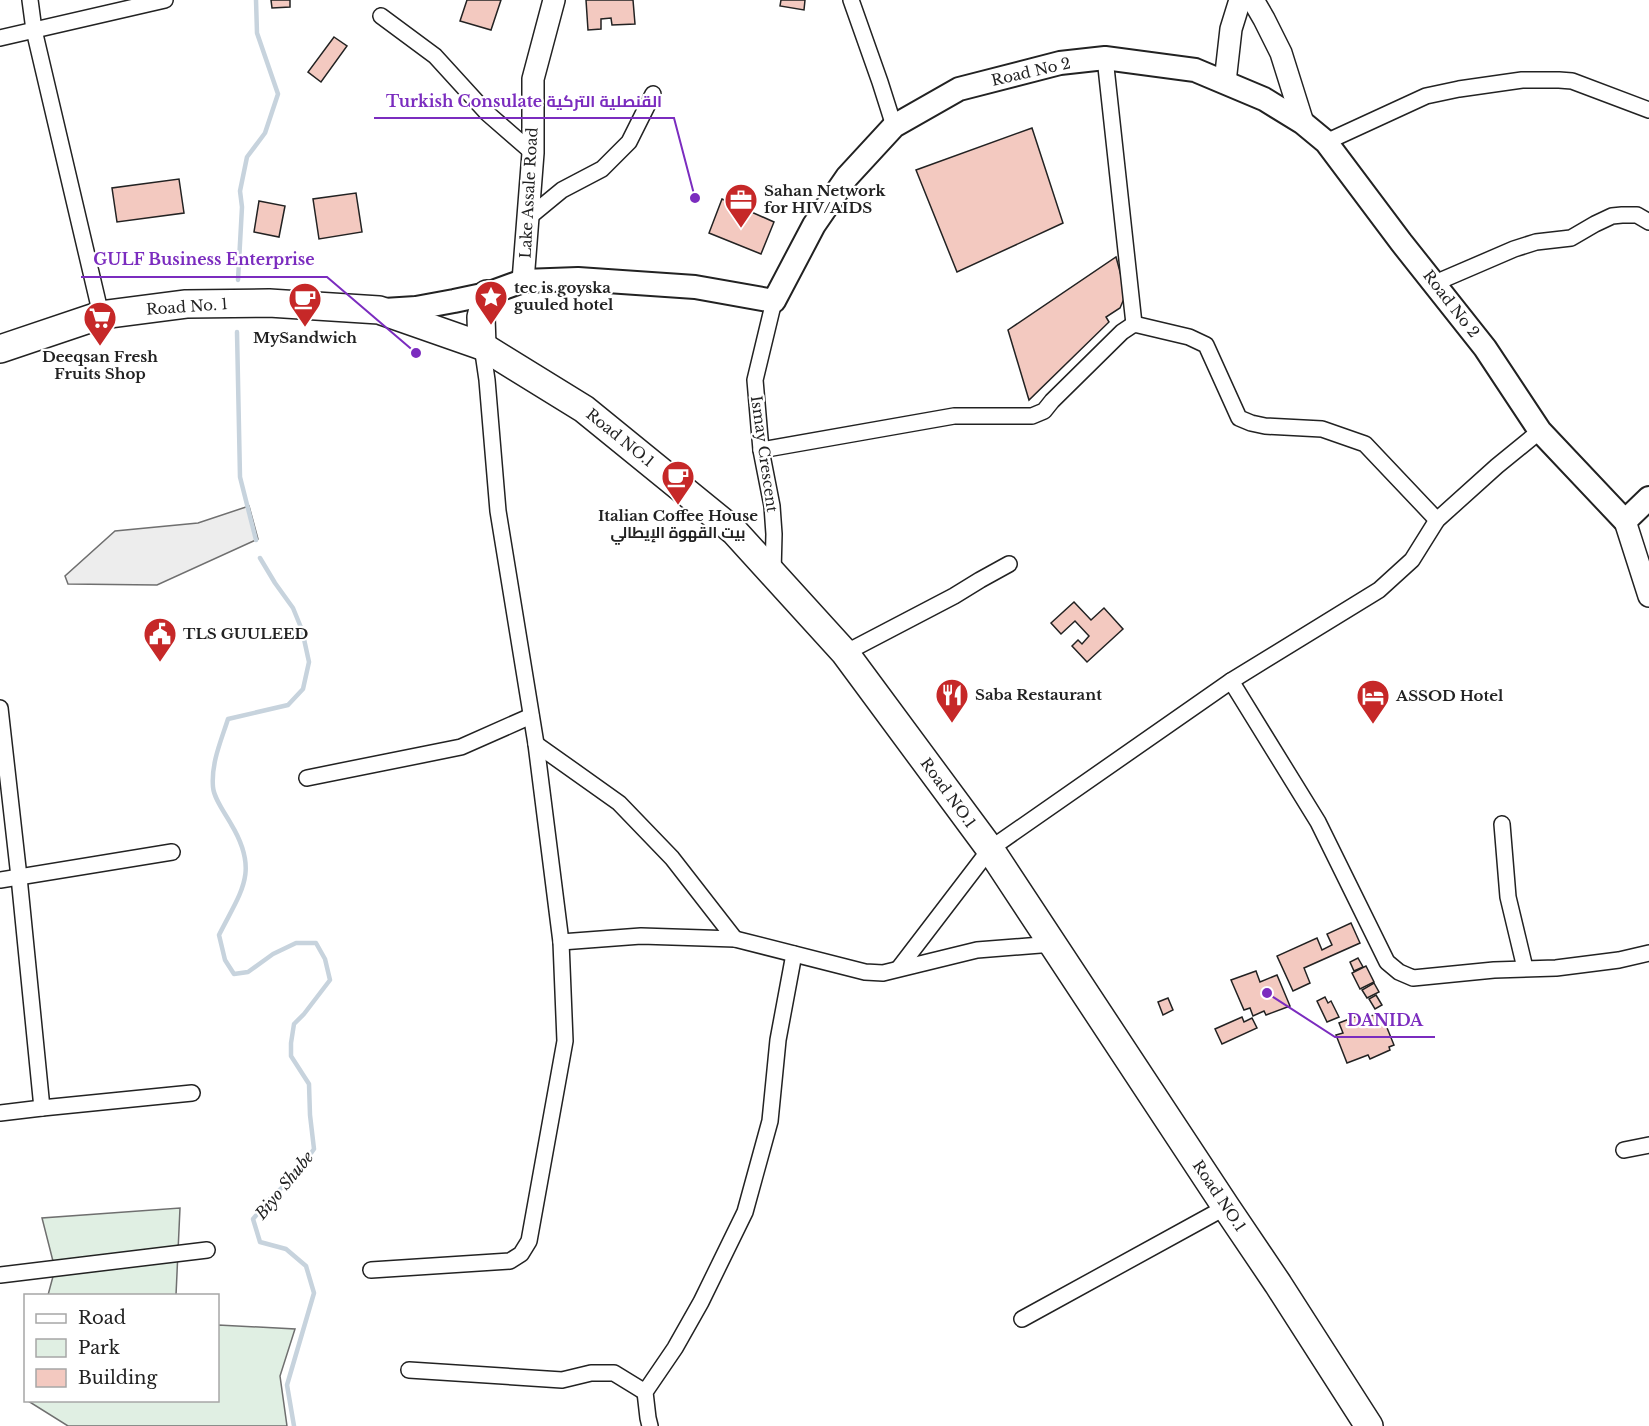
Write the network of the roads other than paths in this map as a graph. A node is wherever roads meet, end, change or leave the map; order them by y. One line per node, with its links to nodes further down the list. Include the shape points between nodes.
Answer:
1 (30, 0): 8 (street)
2 (165, 0): 8 (street)
3 (554, 0): 17 (street, Lake Assale Road, via 533,79)
4 (851, 0): 15 (street)
5 (1240, 0): 11 (street, via 1231,28)
6 (1253, 0): 14 (street, via 1281,53)
7 (381, 16): 17 (street, via 435,56 487,113)
8 (34, 30): 9 (street); 25 (street)
9 (0, 38)
10 (1105, 58): 11 (main road, Road No 2, via 1196,70); 15 (main road, Road No 2, via 1060,63 959,89); 26 (street)
11 (1225, 82): 14 (main road, Road No 2, via 1264,99)
12 (653, 94): 18 (street, via 629,142 603,169 562,190)
13 (1649, 110): 16 (street, via 1572,81 1522,80 1426,96)
14 (1302, 123): 16 (main road, Road No 2)
15 (894, 126): 23 (main road, Road No 2, via 847,177 814,225)
16 (1326, 142): 21 (main road, Road No 2)
17 (533, 153): 18 (street, Lake Assale Road)
18 (528, 218): 20 (street, Lake Assale Road)
19 (1649, 222): 21 (street, via 1637,215 1612,216 1571,238 1514,249)
20 (523, 280): 22 (main road); 23 (main road, via 578,279 695,287)
21 (1435, 283): 29 (main road, Road No 2, via 1485,348)
22 (487, 294): 24 (main road, via 416,308); 27 (highway, via 480,324)
23 (774, 301): 30 (street, Ismay Crescent, via 755,380)
24 (379, 310): 25 (highway, Road No. 1, via 269,303 186,304); 27 (highway, Road NO.1)
25 (101, 315): 28 (highway, Road No. 1)
26 (1134, 324): 30 (street, via 1044,411 1032,416 954,416); 32 (street, via 1206,345 1239,418 1265,426 1322,429 1365,444)
27 (482, 346): 35 (highway, Road NO.1, via 584,409 734,531); 40 (street, via 498,512)
28 (0, 349)
29 (1540, 431): 32 (street); 33 (main road, Road No 2)
30 (761, 450): 35 (street, Ismay Crescent, via 772,506)
31 (1649, 498): 33 (main road)
32 (1437, 520): 38 (street, via 1412,560 1378,591)
33 (1626, 521): 36 (street)
34 (1009, 564): 37 (street)
35 (773, 574): 37 (highway, Road NO.1)
36 (1649, 596)
37 (845, 654): 44 (highway, Road NO.1)
38 (1231, 681): 44 (street); 54 (street, via 1318,822 1387,962 1413,978)
39 (0, 708): 46 (street)
40 (531, 716): 41 (street); 42 (street, via 461,747)
41 (536, 744): 48 (street, via 620,803 672,858); 49 (street)
42 (306, 778)
43 (1502, 824): 54 (street, via 1508,897)
44 (990, 849): 50 (highway, Road NO.1); 53 (street)
45 (172, 852): 46 (street)
46 (19, 877): 47 (street); 56 (street)
47 (0, 880)
48 (735, 939): 49 (street, via 641,936); 52 (street)
49 (561, 942): 62 (street, via 565,1041 529,1241 521,1254 510,1261)
50 (1053, 944): 53 (street, via 977,950); 60 (highway, Road NO.1)
51 (1649, 953): 54 (street, via 1619,960)
52 (794, 954): 53 (street, via 864,972 883,973); 66 (street, via 778,1040 770,1121 745,1212 701,1302)
53 (899, 968)
54 (1525, 969)
55 (192, 1093): 56 (street)
56 (42, 1108): 57 (street)
57 (0, 1113)
58 (1649, 1145): 59 (street)
59 (1624, 1150)
60 (1226, 1207): 64 (street); 68 (highway, Road NO.1)
61 (207, 1250): 63 (street)
62 (371, 1270)
63 (0, 1275)
64 (1022, 1319)
65 (409, 1370): 66 (street, via 562,1380 591,1373 614,1373)
66 (645, 1392): 67 (street)
67 (650, 1426)
68 (1370, 1426)

